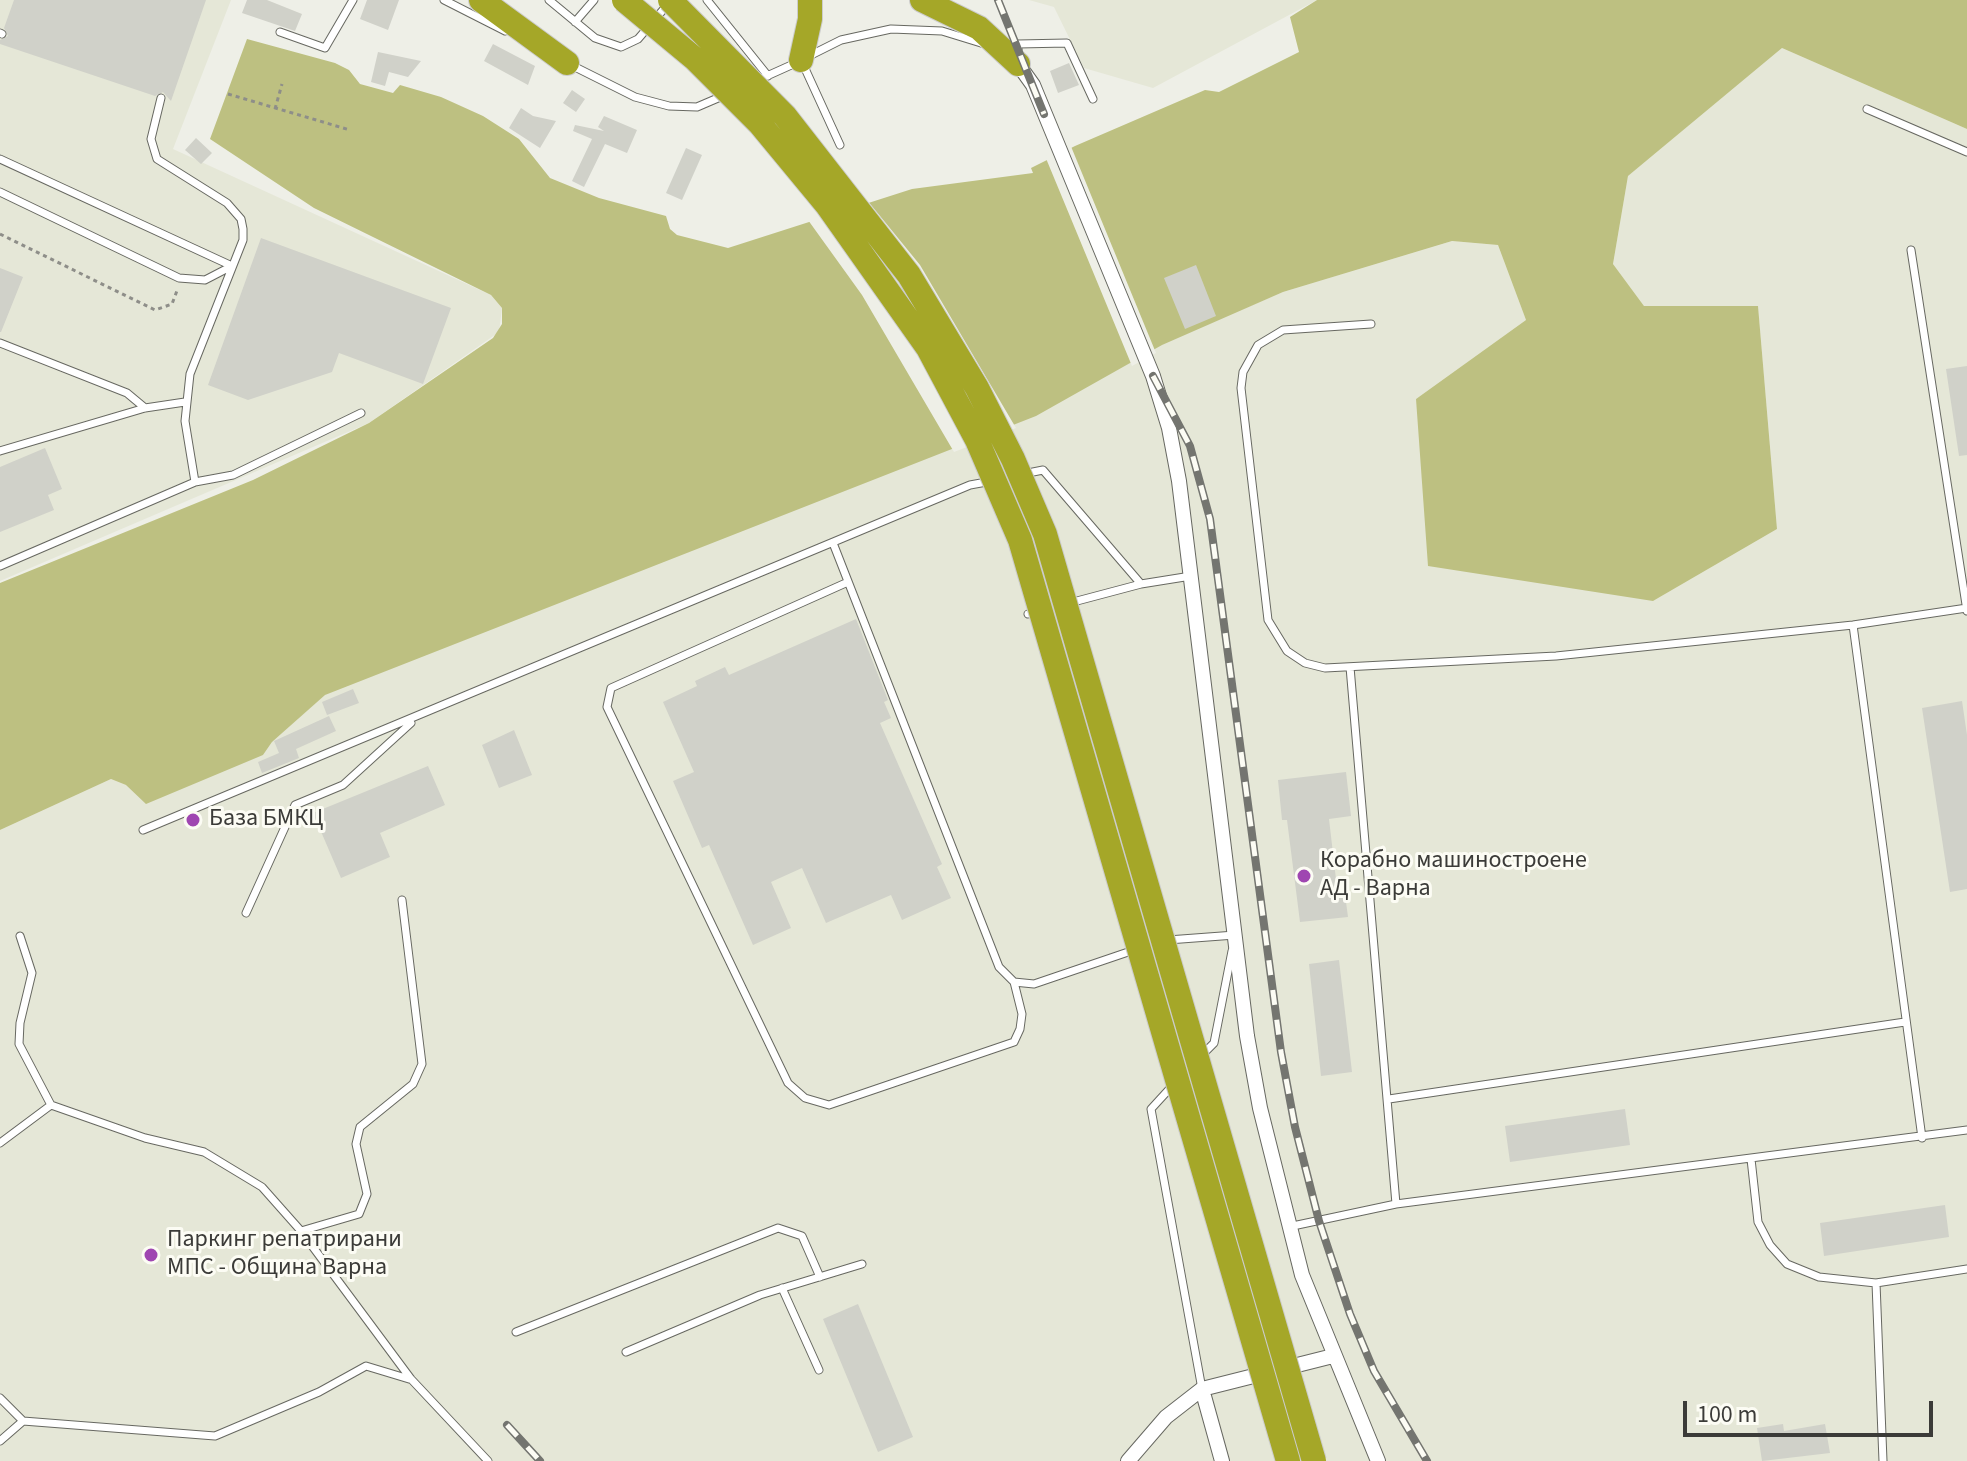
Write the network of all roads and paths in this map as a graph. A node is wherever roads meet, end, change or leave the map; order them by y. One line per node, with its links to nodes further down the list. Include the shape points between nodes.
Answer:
1 (353, 0): 12 (lane, via 325,48)
2 (444, 0): 14 (lane)
3 (481, 0): 14 (highway)
4 (594, 0): 11 (lane)
5 (624, 0): 86 (highway, bridge, via 695,59 760,124 827,205 928,348 977,440 1020,540)
6 (671, 0): 11 (lane, via 638,39 621,47 602,43); 87 (highway, bridge, via 785,116 909,275 1013,459 1045,534)
7 (707, 0): 16 (lane)
8 (810, 0): 13 (highway)
9 (922, 0): 15 (highway, via 979,28)
10 (551, 1): 11 (lane)
11 (575, 22)
12 (280, 32)
13 (801, 60): 15 (lane, via 859,34 923,28 973,39); 16 (lane); 24 (lane)
14 (567, 63): 16 (lane, via 635,97 683,108)
15 (1018, 64): 20 (lane, via 1018,44 1067,43); 43 (street, via 1033,85 1153,376 1174,452)
16 (768, 76)
17 (282, 84): 21 (path)
18 (228, 94): 21 (path)
19 (161, 98): 30 (lane, via 152,150 164,167 235,210 243,229)
20 (1093, 99)
21 (275, 109): 23 (path)
22 (1867, 109): 25 (lane)
23 (350, 130)
24 (840, 145)
25 (1967, 152)
26 (0, 159): 30 (lane)
27 (0, 192): 31 (lane)
28 (0, 234): 31 (path, via 155,310 176,298 178,286)
29 (1911, 250): 46 (lane)
30 (232, 266): 31 (lane, via 205,280); 34 (lane, via 190,374)
31 (171, 274)
32 (1371, 324): 49 (lane, via 1297,328 1269,336 1249,357 1241,388 1268,620 1281,644 1305,663)
33 (0, 343): 35 (lane, via 127,393)
34 (185, 402): 35 (lane); 40 (lane)
35 (145, 408): 37 (lane)
36 (361, 413): 40 (lane, via 233,475)
37 (0, 451)
38 (1013, 476): 45 (lane, via 1043,470)
39 (999, 479): 41 (lane, via 970,485)
40 (195, 482): 42 (lane)
41 (833, 543): 44 (lane); 50 (lane)
42 (0, 566)
43 (1191, 576): 45 (lane); 54 (street)
44 (848, 582): 56 (lane, via 999,967); 56 (lane, via 611,688 607,707 788,1083 805,1098 829,1105 1014,1042 1022,1014)
45 (1141, 584): 47 (lane)
46 (1967, 609): 48 (lane)
47 (1028, 614)
48 (1853, 625): 49 (lane, via 1556,656); 57 (lane)
49 (1350, 667): 60 (lane)
50 (415, 718): 51 (lane); 53 (lane, via 343,785 295,805)
51 (143, 830)
52 (402, 900): 68 (lane, via 422,1064 413,1084 360,1127 356,1144 367,1194 359,1214)
53 (246, 913)
54 (1235, 935): 56 (lane, via 1178,938 1034,984); 58 (lane, via 1214,1043); 67 (street, via 1255,1079)
55 (20, 936): 61 (lane, via 32,973 19,1044)
56 (1014, 982)
57 (1905, 1022): 60 (lane); 63 (lane)
58 (1193, 1065)
59 (1182, 1076): 79 (lane, via 1151,1109)
60 (1389, 1099): 66 (lane)
61 (51, 1105): 64 (lane); 68 (lane, via 204,1152 262,1187)
62 (1967, 1130): 63 (lane)
63 (1922, 1138): 65 (lane)
64 (0, 1143)
65 (1751, 1159): 66 (lane); 72 (lane, via 1758,1222 1787,1264 1819,1277)
66 (1396, 1204): 67 (lane)
67 (1287, 1227): 76 (street)
68 (301, 1231): 78 (lane)
69 (862, 1264): 71 (lane)
70 (1967, 1269): 72 (lane)
71 (820, 1277): 73 (lane); 74 (lane, via 802,1236 778,1228)
72 (1876, 1283): 89 (lane)
73 (782, 1288): 75 (lane); 77 (lane)
74 (516, 1332)
75 (626, 1352)
76 (1333, 1356): 79 (street); 88 (street)
77 (819, 1370)
78 (411, 1379): 81 (lane, via 366,1366 215,1436); 83 (lane)
79 (1202, 1389): 84 (street, via 1166,1417); 85 (street)
80 (0, 1398): 81 (lane)
81 (23, 1421): 82 (lane)
82 (0, 1441)
83 (488, 1461)
84 (1128, 1461)
85 (1222, 1461)
86 (1288, 1461)
87 (1314, 1461)
88 (1378, 1461)
89 (1883, 1461)

